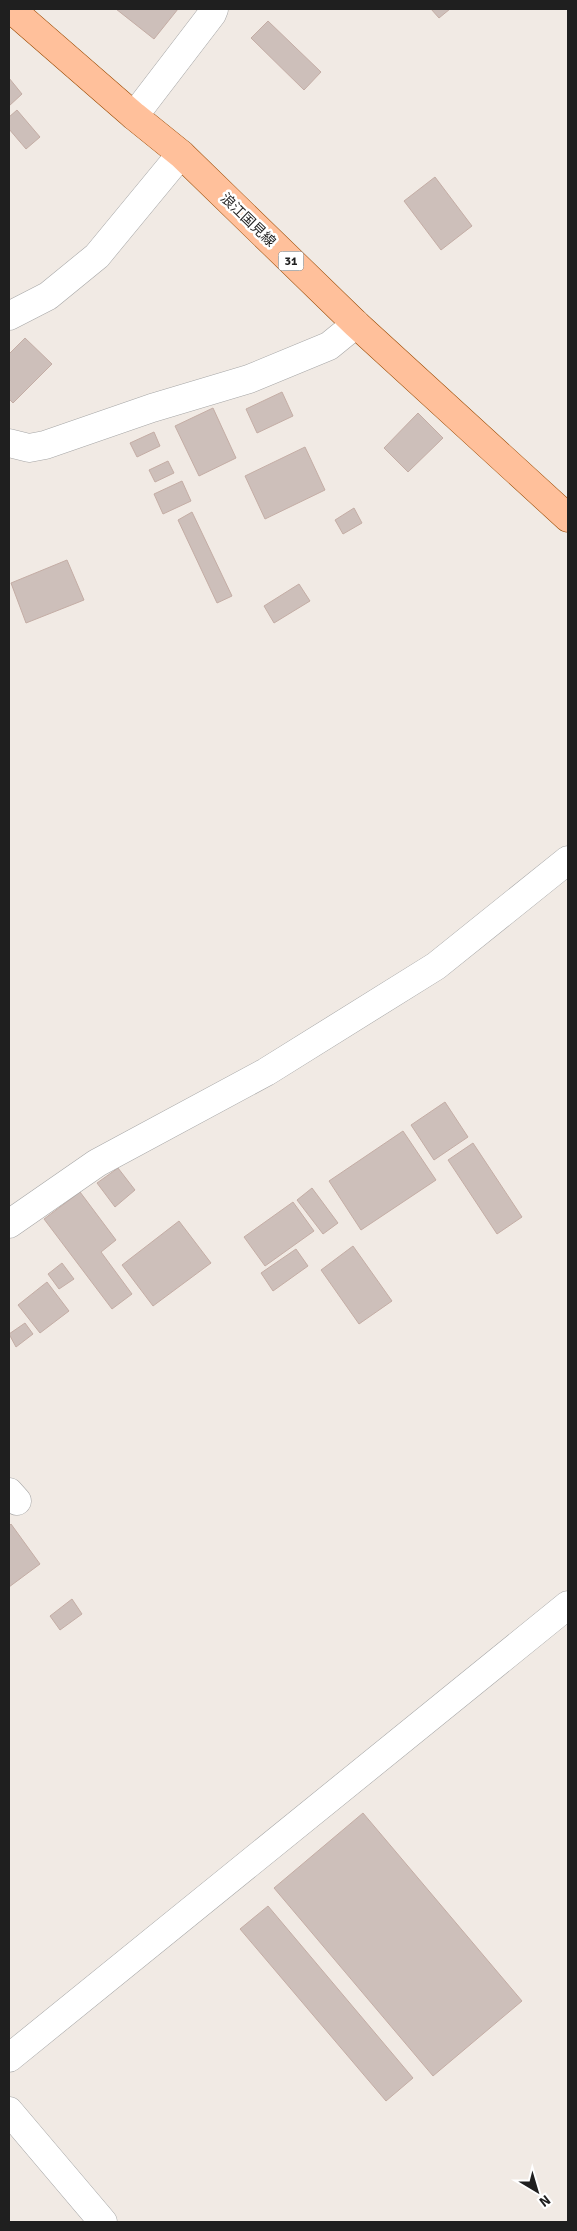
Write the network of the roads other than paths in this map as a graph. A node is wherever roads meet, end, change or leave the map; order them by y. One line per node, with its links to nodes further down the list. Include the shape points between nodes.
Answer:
1 (11, 9): 3 (main road, 浪江国見線 / 31)
2 (214, 9): 3 (street)
3 (134, 116): 4 (main road, 浪江国見線 / 31)
4 (181, 154): 5 (street, via 98,256 48,296); 6 (main road, 浪江国見線 / 31)
5 (9, 316)
6 (356, 324): 7 (street, via 329,346 249,379 45,445 29,448); 8 (main road, 浪江国見線 / 31)
7 (9, 443)
8 (568, 518)
9 (568, 860): 10 (street, via 436,966 266,1072 98,1163)
10 (9, 1224)
11 (568, 1605): 12 (street)
12 (9, 2058)
13 (9, 2111): 14 (street)
14 (103, 2222)

